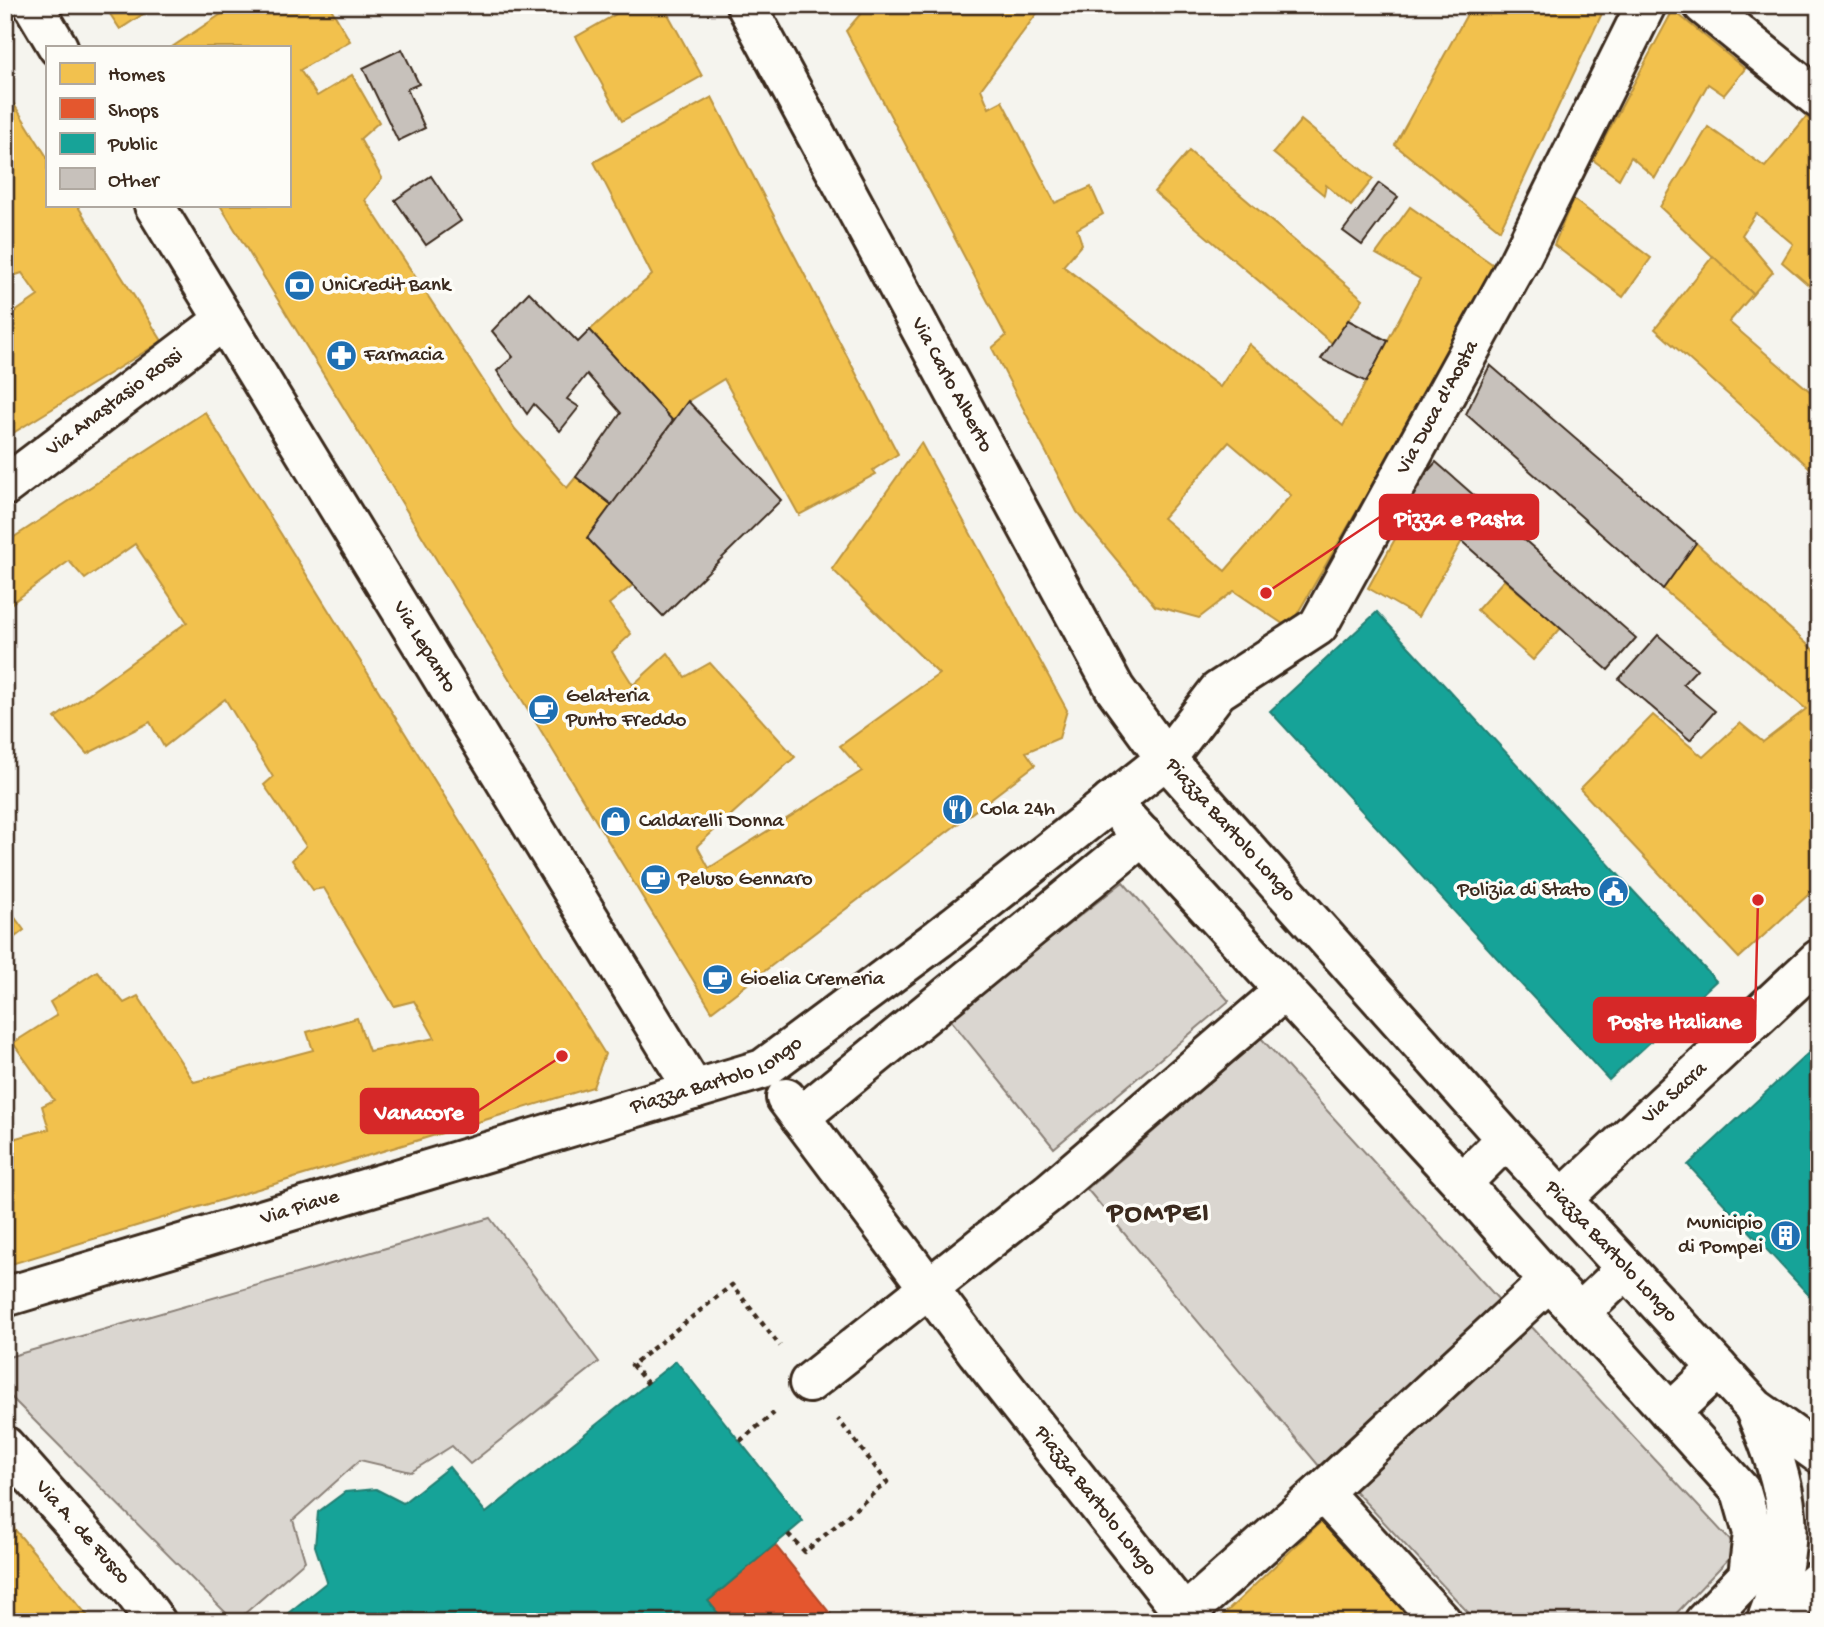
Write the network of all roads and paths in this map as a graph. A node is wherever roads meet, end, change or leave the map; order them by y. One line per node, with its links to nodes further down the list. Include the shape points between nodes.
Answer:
1 (33, 5): 5 (street)
2 (746, 5): 10 (street, Via Carlo Alberto, via 1115,689)
3 (1646, 5): 10 (street, Via Duca d'Aosta, via 1519,261 1318,626 1218,691)
4 (1703, 5): 6 (street)
5 (57, 46)
6 (1819, 99)
7 (155, 206): 8 (street, Via Lepanto)
8 (224, 320): 9 (street, Via Anastasio Rossi); 15 (street, Via Lepanto)
9 (5, 486)
10 (1166, 759): 11 (street, Piazza Bartolo Longo); 17 (street, Piazza Bartolo Longo)
11 (1111, 802): 12 (street); 15 (street, Piazza Bartolo Longo, via 764,1069)
12 (1143, 836): 14 (street); 22 (street, Piazza Bartolo Longo, via 793,1107)
13 (1819, 959): 19 (street, Via Sacra)
14 (1284, 991): 18 (street); 22 (street, via 1051,1191)
15 (694, 1090): 16 (street, Piazza Bartolo Longo)
16 (595, 1120): 23 (street, Via Piave)
17 (1506, 1139): 18 (street); 19 (street, Piazza Bartolo Longo)
18 (1462, 1183): 21 (street)
19 (1561, 1200): 20 (street, Piazza Bartolo Longo)
20 (1626, 1269): 24 (street); 25 (street, Piazza Bartolo Longo)
21 (1549, 1281): 24 (street); 32 (street)
22 (929, 1287): 26 (street); 35 (street, Piazza Bartolo Longo)
23 (5, 1297)
24 (1580, 1313): 29 (street)
25 (1718, 1368): 28 (street, Piazza Bartolo Longo); 29 (street)
26 (809, 1383): 27 (path, via 732,1285 632,1364); 33 (path, via 887,1482 805,1552)
27 (648, 1384)
28 (1755, 1408): 31 (street, Piazza Bartolo Longo); 39 (street, Piazza Bartolo Longo, via 1775,1455 1787,1503 1786,1548)
29 (1670, 1413): 38 (street, via 1741,1491 1753,1533 1748,1576)
30 (5, 1446): 36 (street, Via A. de Fusco)
31 (1819, 1454)
32 (1322, 1492): 35 (street); 37 (street)
33 (788, 1534)
34 (1819, 1580): 39 (street, Piazza Bartolo Longo)
35 (1180, 1618)
36 (156, 1622)
37 (1442, 1622)
38 (1704, 1622)
39 (1769, 1622)

